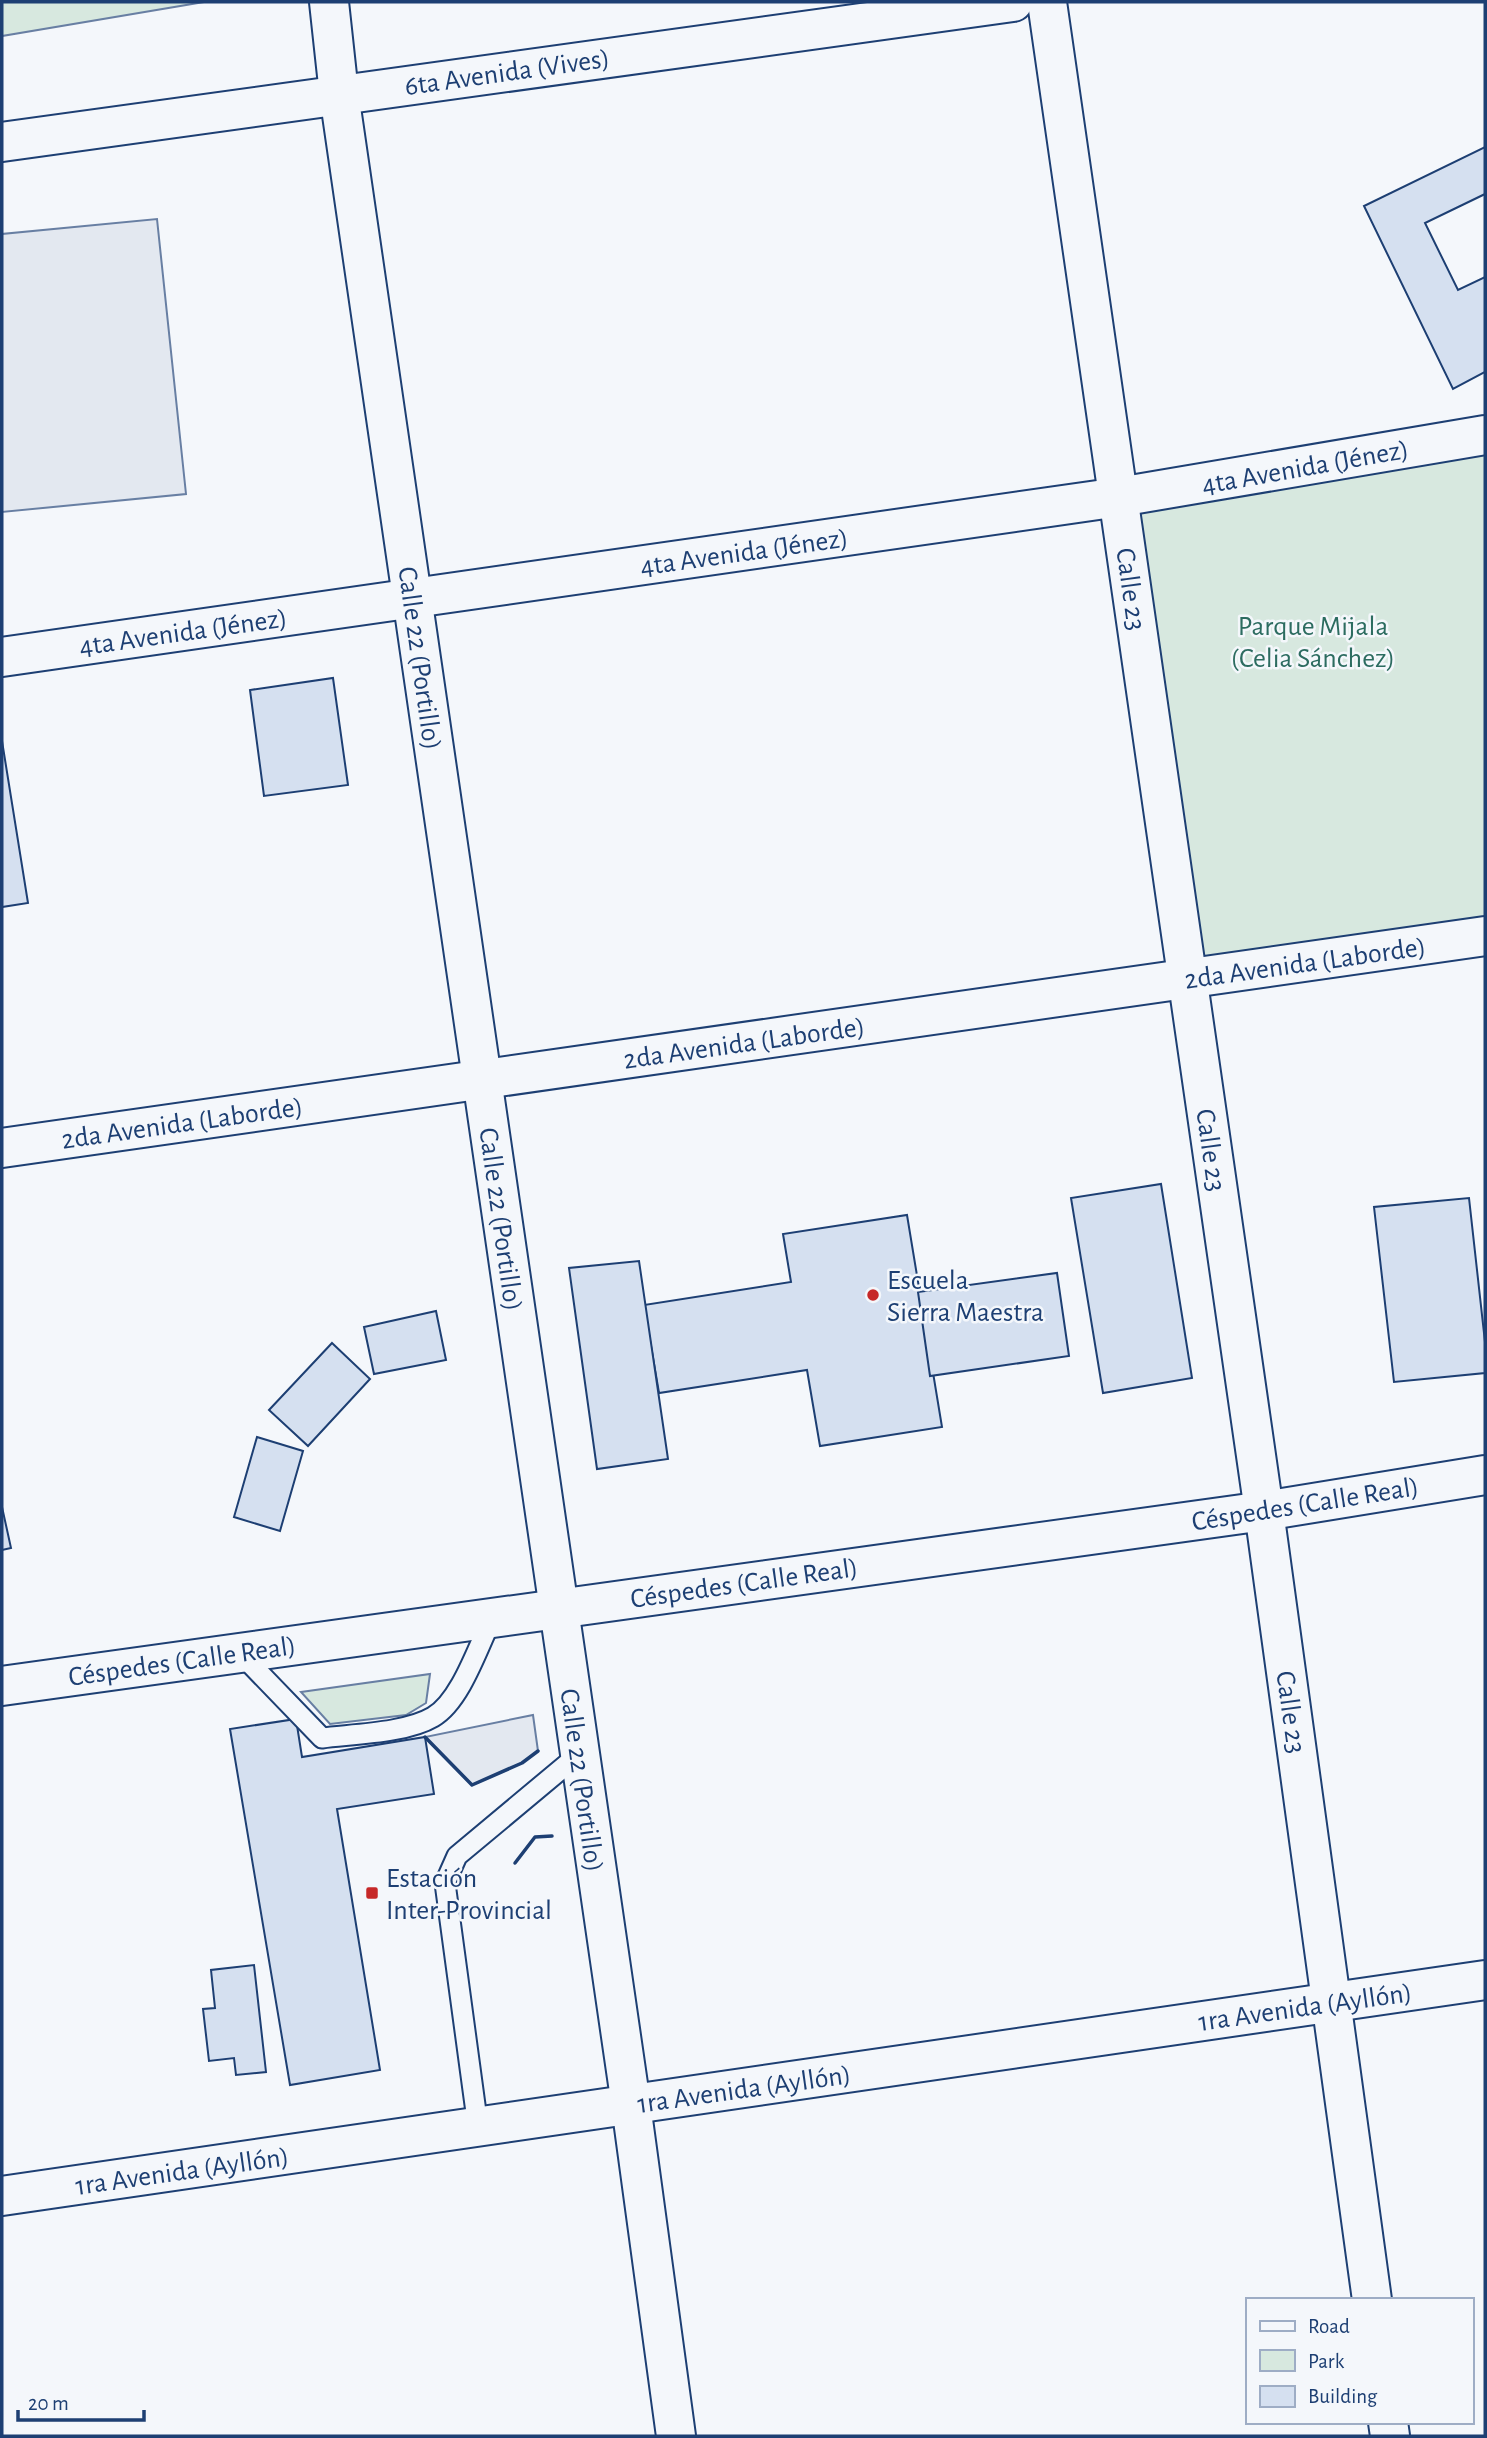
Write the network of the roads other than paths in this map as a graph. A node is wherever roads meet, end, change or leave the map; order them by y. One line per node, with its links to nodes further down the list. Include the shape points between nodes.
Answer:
1 (329, 2): 4 (main road, Calle 22 (Portillo))
2 (1013, 2): 4 (main road, 6ta Avenida (Vives))
3 (1047, 2): 7 (main road, Calle 23)
4 (339, 94): 5 (main road, 6ta Avenida (Vives)); 8 (main road, Calle 22 (Portillo))
5 (2, 142)
6 (1485, 435): 7 (main road, 4ta Avenida (Jénez))
7 (1119, 497): 8 (main road, 4ta Avenida (Jénez)); 11 (main road, Calle 23)
8 (412, 598): 9 (main road, 4ta Avenida (Jénez)); 12 (main road, Calle 22 (Portillo))
9 (2, 657)
10 (1485, 936): 11 (main road, 2da Avenida (Laborde))
11 (1187, 978): 12 (main road, 2da Avenida (Laborde)); 15 (main road, Calle 23)
12 (482, 1079): 13 (main road, 2da Avenida (Laborde)); 16 (main road, Calle 22 (Portillo))
13 (2, 1148)
14 (1485, 1475): 15 (main road, Céspedes (Calle Real))
15 (1264, 1511): 16 (main road, Céspedes (Calle Real)); 22 (main road, Calle 23)
16 (558, 1608): 17 (main road, Céspedes (Calle Real)); 20 (main road, Calle 22 (Portillo))
17 (493, 1616): 18 (main road, Céspedes (Calle Real)); 18 (lane, via 456,1693 435,1717 412,1726 322,1738)
18 (240, 1652): 19 (main road, Céspedes (Calle Real))
19 (2, 1686)
20 (578, 1755): 23 (main road, Calle 22 (Portillo)); 24 (lane, via 457,1856 445,1882)
21 (1485, 1980): 22 (main road, 1ra Avenida (Ayllón))
22 (1333, 2002): 23 (main road, 1ra Avenida (Ayllón)); 26 (main road, Calle 23)
23 (631, 2105): 24 (main road, 1ra Avenida (Ayllón)); 27 (main road, Calle 22 (Portillo))
24 (478, 2127): 25 (main road, 1ra Avenida (Ayllón))
25 (2, 2196)
26 (1372, 2298)
27 (676, 2436)

